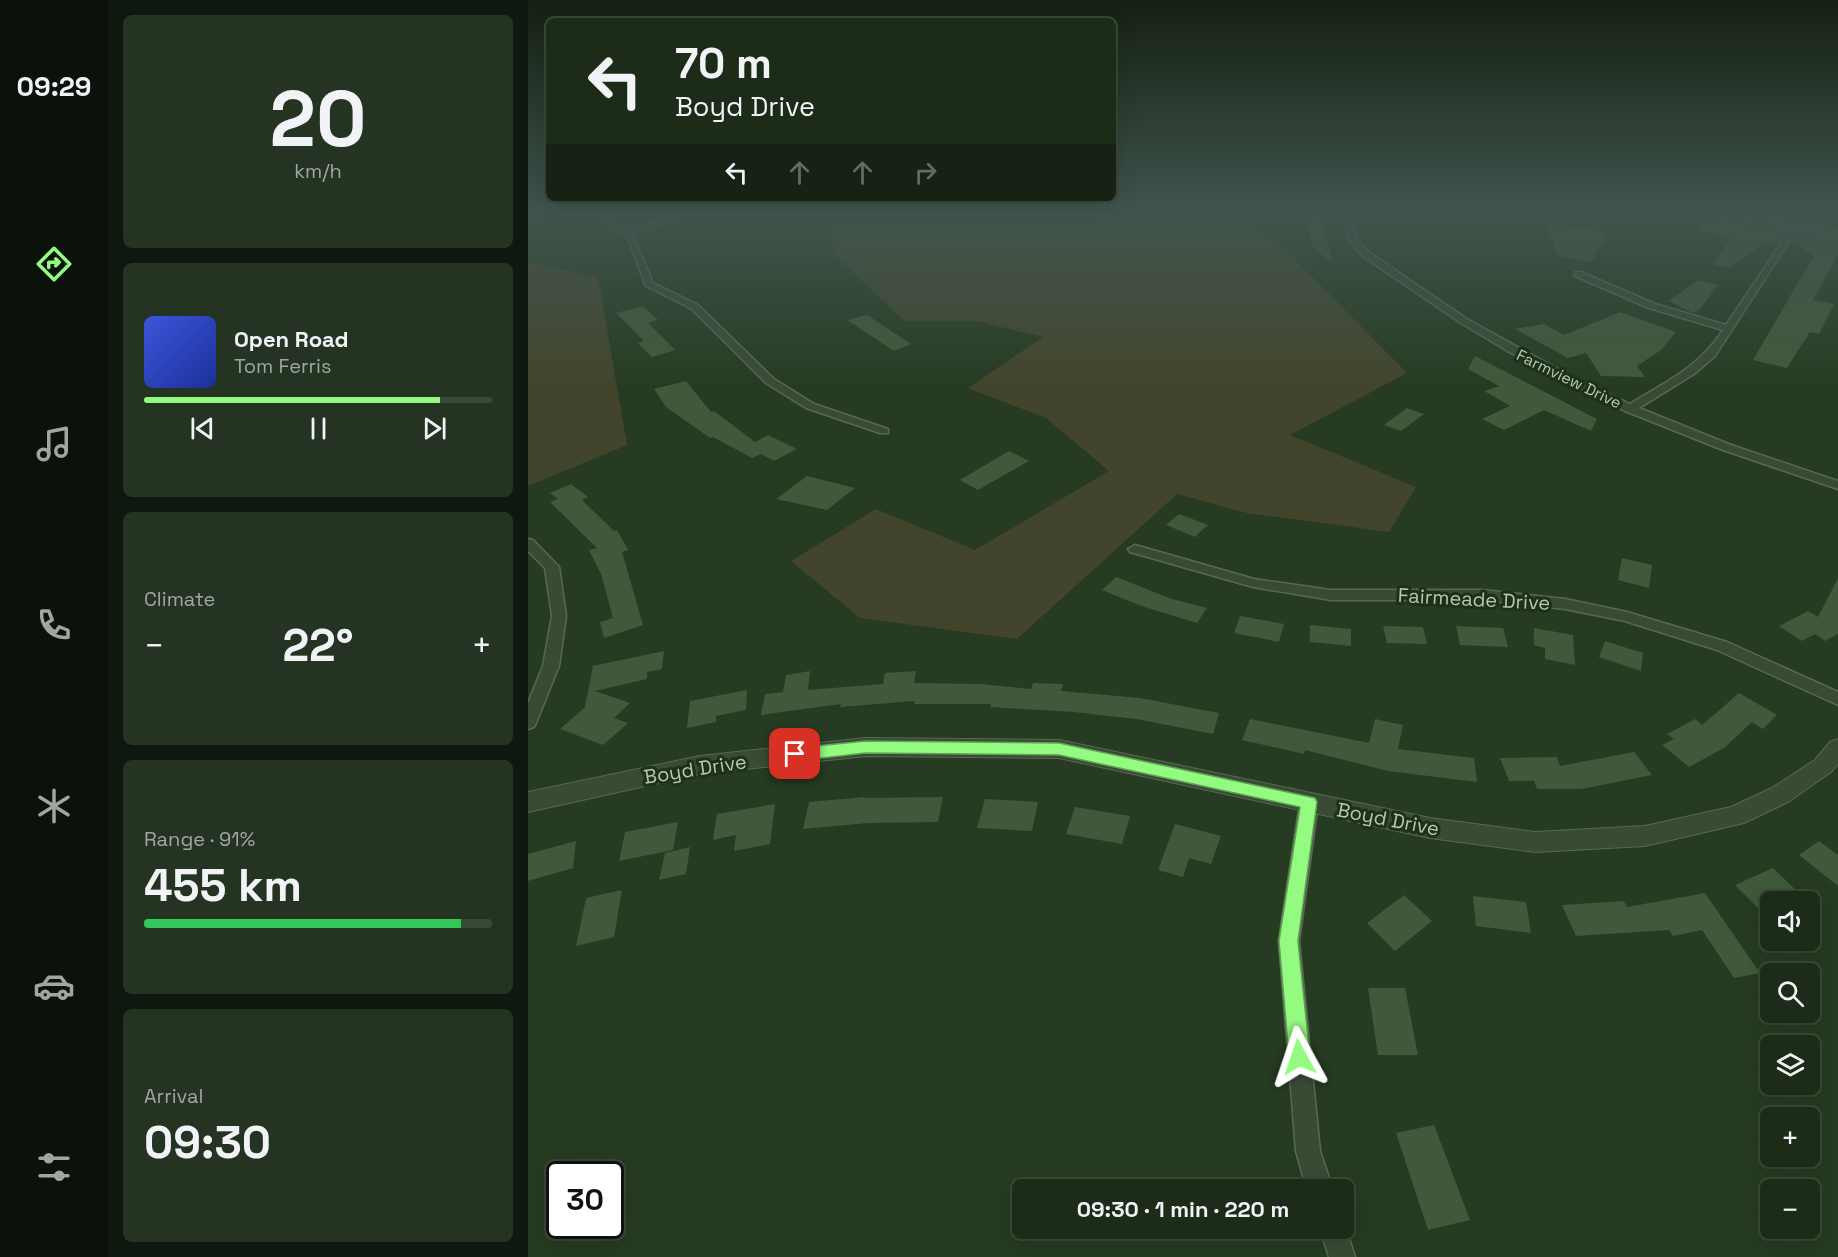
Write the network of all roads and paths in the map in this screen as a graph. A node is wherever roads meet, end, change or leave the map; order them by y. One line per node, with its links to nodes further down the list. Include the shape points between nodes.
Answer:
1 (644, 270): 7 (street, via 649,284 695,307 770,381 810,406)
2 (1390, 270): 6 (street, Farmview Drive, via 1513,352)
3 (1768, 270): 5 (street)
4 (1578, 274): 5 (street, via 1669,315)
5 (1729, 329): 6 (street, via 1712,354 1690,372)
6 (1629, 409): 8 (street, Farmview Drive)
7 (884, 431)
8 (1838, 485)
9 (528, 543): 12 (street, via 552,567 559,616 550,666)
10 (1135, 549): 11 (street, Fairmeade Drive, via 1253,583 1331,595 1483,595 1565,604 1617,615 1722,646)
11 (1838, 699)
12 (528, 723)
13 (1838, 748): 15 (street, Boyd Drive, via 1822,766 1780,795 1735,816 1645,836 1535,842 1430,828)
14 (528, 802): 15 (street, Boyd Drive, via 700,765 866,747 1059,749)
15 (1309, 802): 16 (street, via 1288,941 1308,1151)
16 (1317, 1179)
17 (1336, 1239): 18 (street)
18 (1342, 1257)

